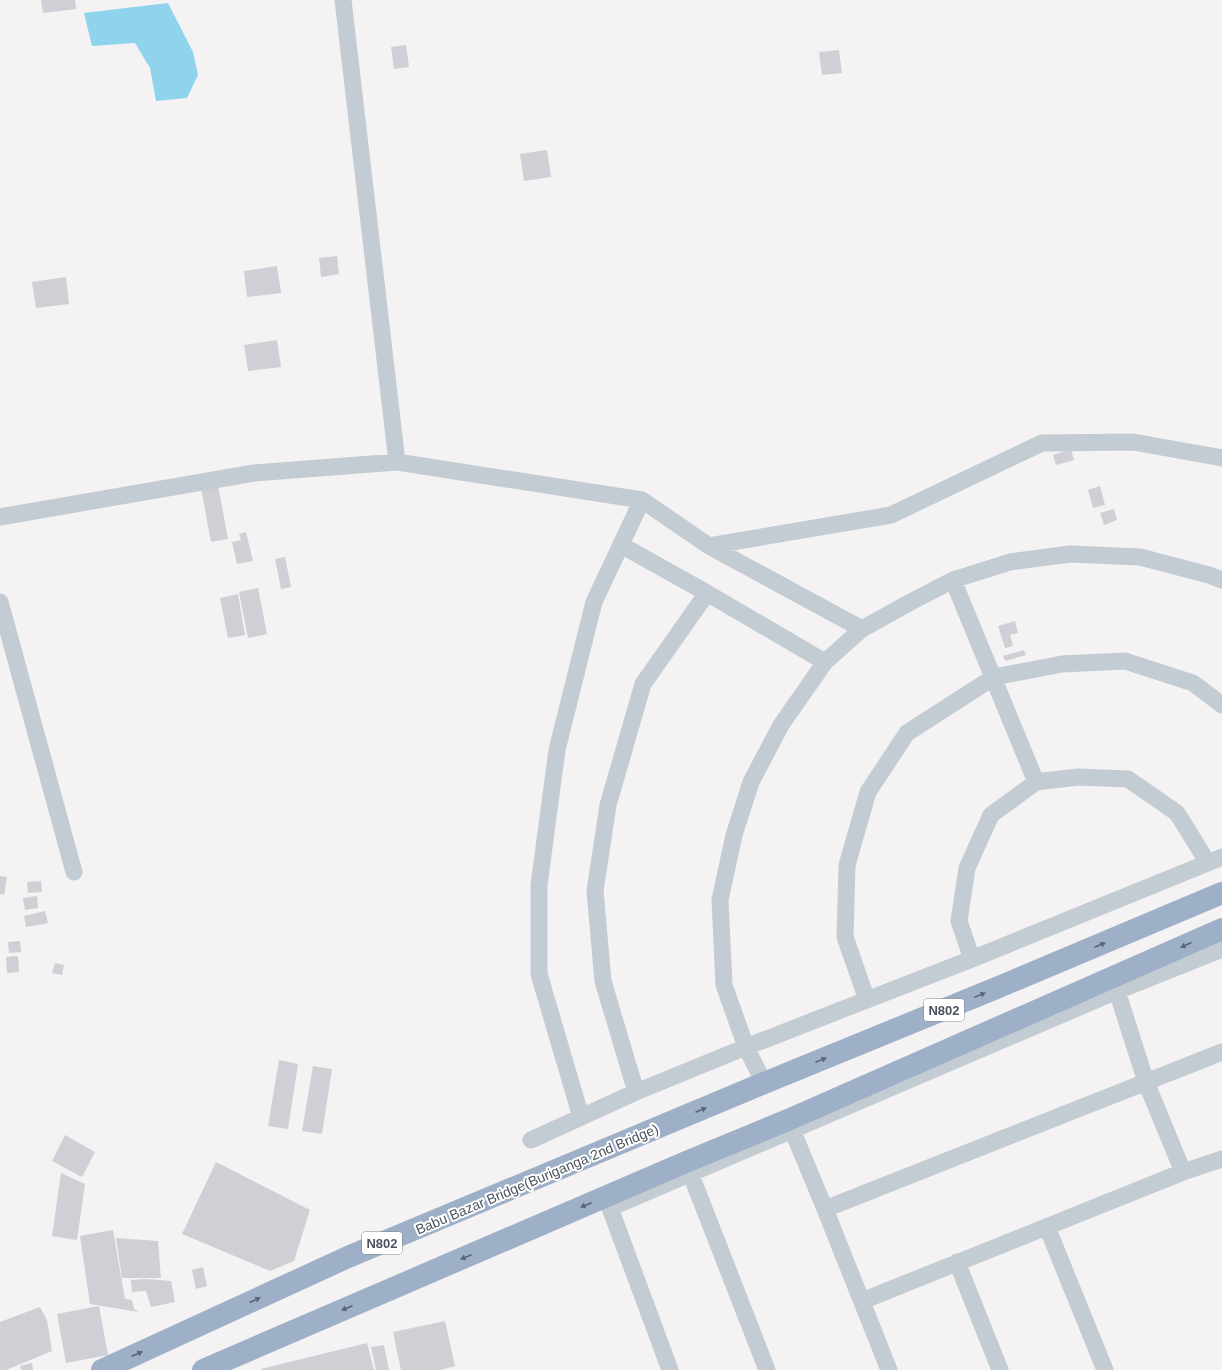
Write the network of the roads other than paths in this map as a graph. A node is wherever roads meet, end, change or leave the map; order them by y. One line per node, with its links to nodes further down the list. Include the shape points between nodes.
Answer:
1 (343, 0): 3 (street)
2 (1222, 458): 7 (street, via 1133,442 1042,443 891,514)
3 (398, 462): 4 (street); 5 (street, via 254,473)
4 (642, 500): 6 (street); 7 (street)
5 (0, 517)
6 (621, 544): 10 (street); 30 (street, via 594,602 557,750 539,885 539,974)
7 (709, 546): 12 (street)
8 (953, 580): 9 (street, via 1010,562 1070,554 1140,557); 12 (street); 14 (street)
9 (1222, 580)
10 (707, 594): 13 (street); 29 (street, via 643,684 608,805 595,891 603,981)
11 (0, 602): 18 (street)
12 (862, 629): 13 (street)
13 (825, 662): 25 (street, via 781,725 751,782 734,835 720,900 724,985)
14 (994, 677): 15 (street, via 1062,664 1125,661 1193,683); 16 (street); 24 (street, via 907,733 868,792 847,865 845,937)
15 (1222, 705)
16 (1036, 782): 17 (street, via 1078,777 1128,779 1176,813); 22 (street, via 991,815 966,868 959,921)
17 (1215, 860): 22 (street)
18 (74, 872)
19 (1222, 893): 28 (highway, N802, one-way to 19)
20 (1222, 929): 31 (highway, N802, one-way to 31)
21 (1222, 949): 23 (street)
22 (972, 959): 24 (street)
23 (1117, 991): 27 (street); 31 (street)
24 (867, 1000): 25 (street)
25 (746, 1046): 28 (street); 29 (street)
26 (1222, 1052): 27 (street)
27 (1146, 1082): 35 (street); 36 (street)
28 (764, 1083): 41 (highway, Babu Bazar Bridge(Buriganga 2nd Bridge) / N802, one-way to 28, via 348,1257)
29 (636, 1092): 30 (street)
30 (581, 1117): 32 (street)
31 (790, 1125): 34 (highway, N802); 36 (street)
32 (532, 1140)
33 (1222, 1159): 35 (street)
34 (688, 1167): 40 (highway, N802, one-way to 40); 42 (street, via 610,1208); 43 (street)
35 (1183, 1172): 37 (street)
36 (825, 1209): 39 (street)
37 (1047, 1227): 38 (street); 46 (street)
38 (957, 1262): 39 (street); 45 (street)
39 (862, 1301): 44 (street)
40 (209, 1369)
41 (102, 1370)
42 (670, 1370)
43 (768, 1370)
44 (889, 1370)
45 (1000, 1370)
46 (1105, 1370)

